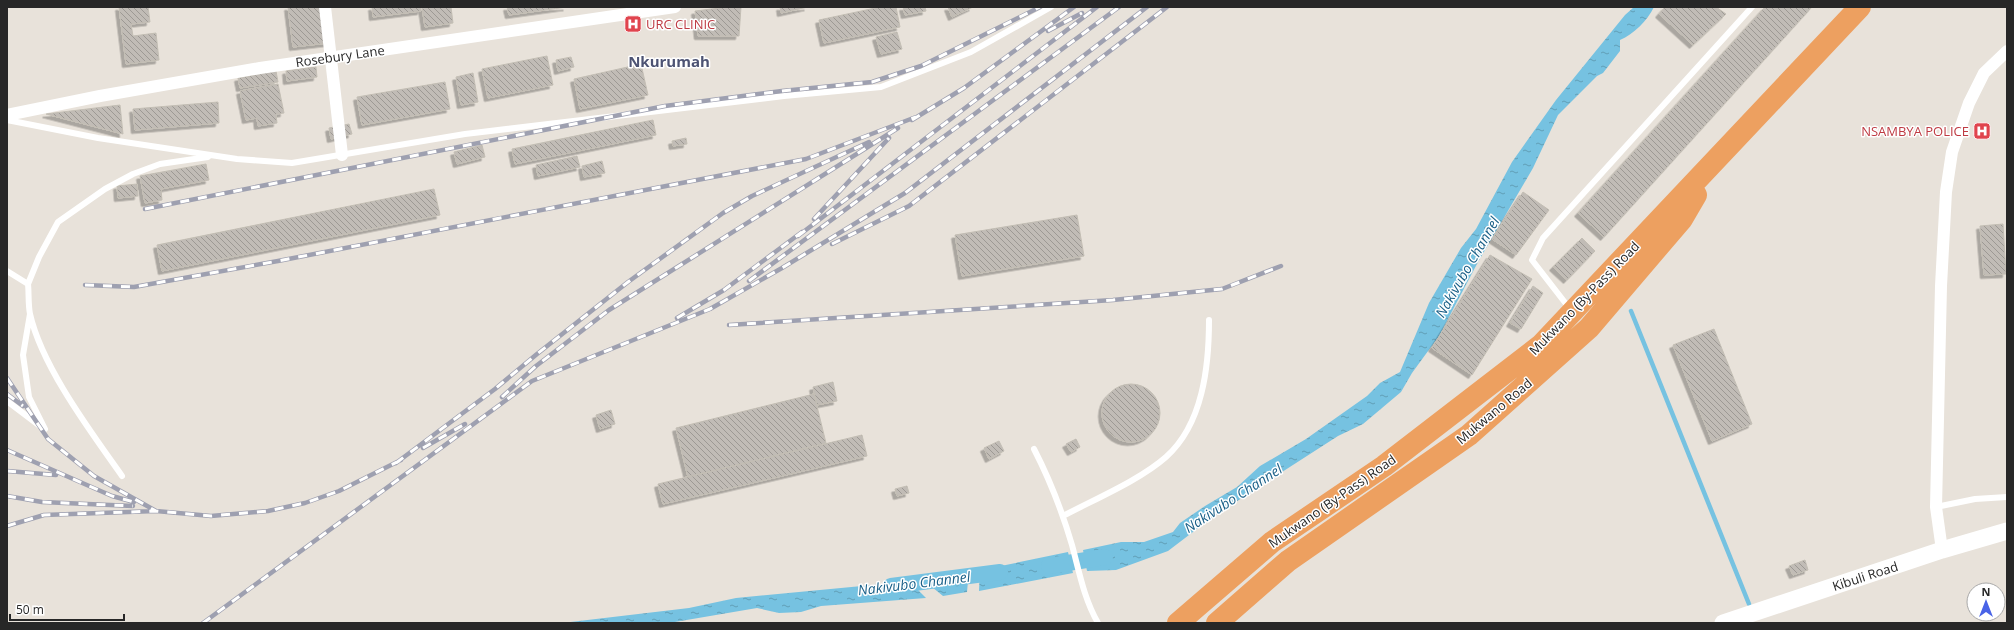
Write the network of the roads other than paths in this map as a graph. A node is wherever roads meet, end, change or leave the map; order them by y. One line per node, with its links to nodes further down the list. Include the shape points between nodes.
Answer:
1 (325, 7): 7 (street)
2 (675, 7): 7 (street, Rosebury Lane)
3 (1050, 7): 11 (lane, via 971,52 881,87 473,133)
4 (1752, 7): 15 (lane, via 1543,238 1532,260)
5 (1860, 7): 10 (highway, Mukwano (By-Pass) Road)
6 (2007, 51): 22 (street, via 1984,74 1969,103 1952,152 1946,192 1941,286)
7 (331, 58): 8 (street, Rosebury Lane, via 100,96); 11 (street)
8 (7, 115)
9 (7, 120): 12 (lane, via 98,138)
10 (1724, 152): 15 (highway, Mukwano (By-Pass) Road); 28 (highway, Mukwano Road, via 1682,219 1589,328 1469,435 1288,561)
11 (342, 155): 12 (lane, via 292,163)
12 (215, 156): 14 (lane, via 160,164 133,174 105,189 58,222)
13 (7, 271): 14 (lane)
14 (28, 284): 16 (lane)
15 (1573, 312): 27 (highway, Mukwano (By-Pass) Road, via 1541,346 1384,466 1272,542)
16 (30, 314): 18 (lane, via 23,355 29,397 45,429); 20 (lane, via 43,350 61,384)
17 (1209, 320): 23 (lane, via 1207,366 1199,404 1183,438 1166,457 1146,471)
18 (7, 401)
19 (1034, 449): 23 (lane, via 1051,482)
20 (122, 476)
21 (2007, 497): 22 (lane, via 1976,499)
22 (1936, 507): 25 (street)
23 (1063, 516): 26 (lane, via 1086,595)
24 (2007, 531): 25 (street, Kibuli Road)
25 (1942, 550): 29 (street, Kibuli Road)
26 (1098, 623)
27 (1178, 623)
28 (1217, 623)
29 (1724, 623)

